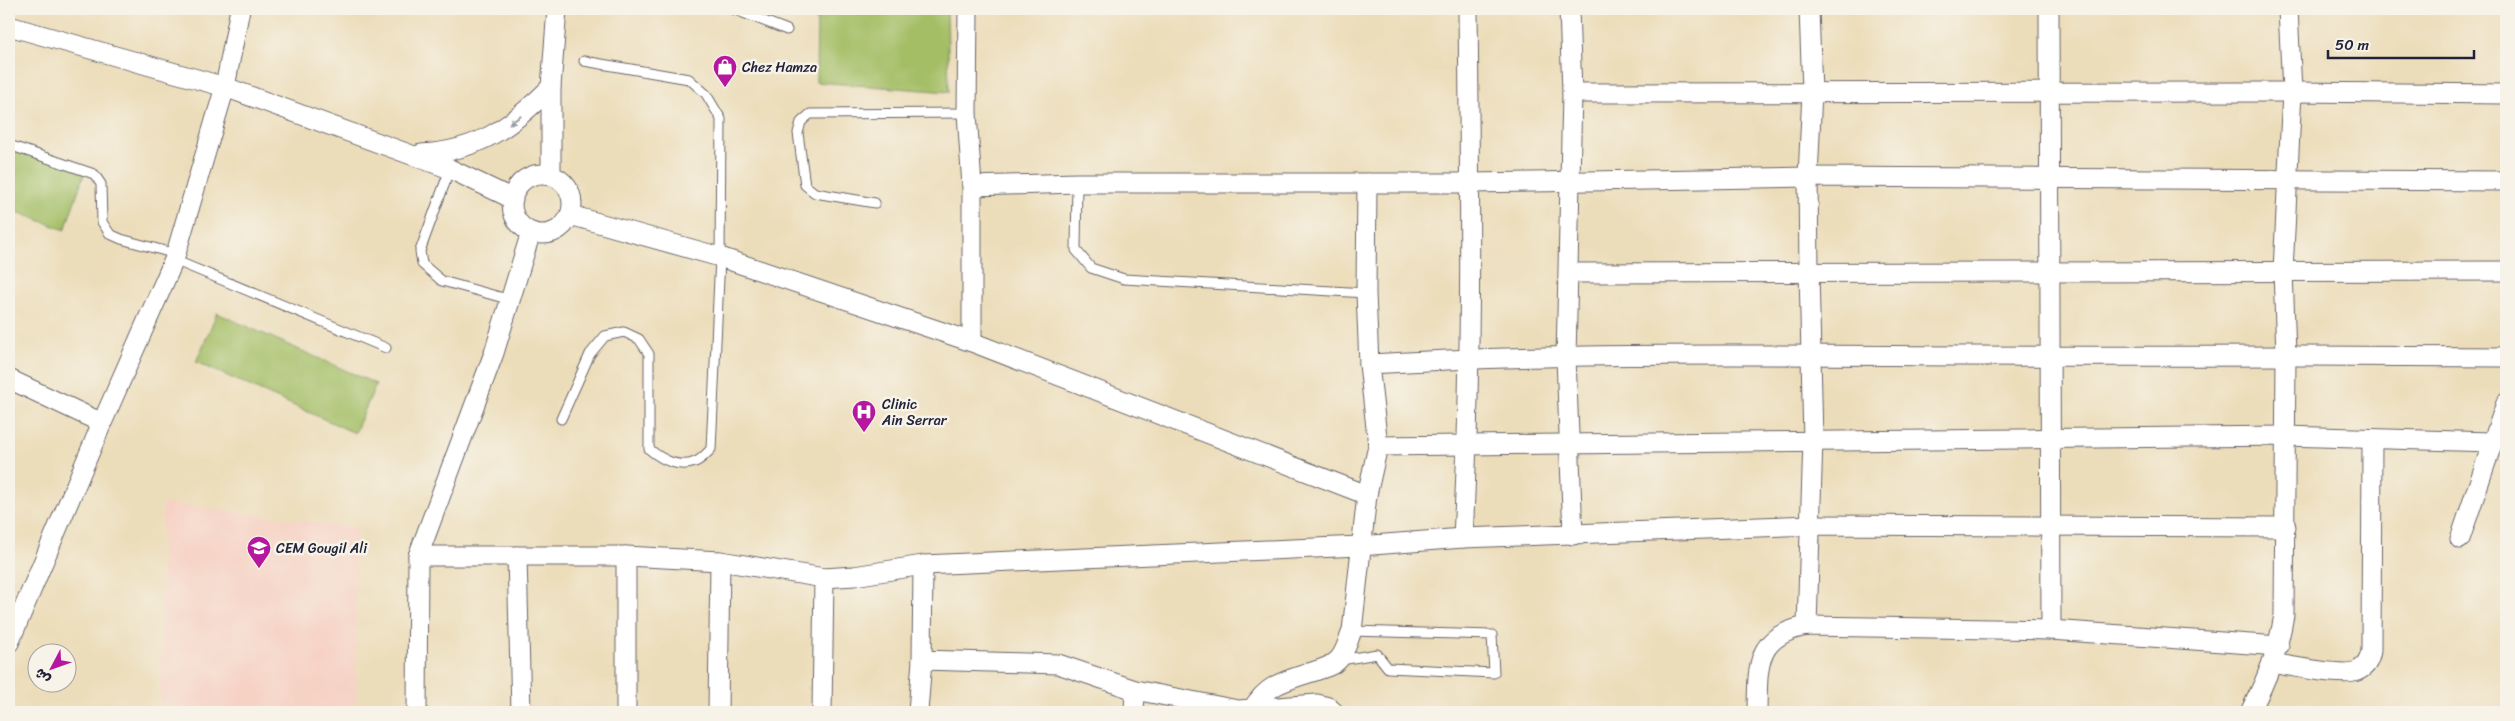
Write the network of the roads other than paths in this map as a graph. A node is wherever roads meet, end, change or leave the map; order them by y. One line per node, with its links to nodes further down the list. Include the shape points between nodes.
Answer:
1 (240, 9): 13 (street)
2 (557, 9): 14 (street)
3 (733, 9): 11 (lane)
4 (968, 9): 20 (street)
5 (1468, 9): 31 (street)
6 (1569, 9): 15 (street)
7 (1809, 9): 16 (street)
8 (2049, 9): 17 (street)
9 (2288, 9): 18 (street)
10 (9, 26): 13 (street)
11 (787, 30)
12 (584, 61): 39 (lane, via 689,78 706,94 721,119)
13 (225, 87): 22 (street); 38 (street)
14 (551, 87): 22 (street, one-way to 22, via 524,114 469,147 443,153); 24 (street)
15 (1572, 92): 16 (street); 28 (street)
16 (1812, 92): 17 (street); 25 (street)
17 (2049, 92): 18 (street); 26 (street)
18 (2292, 92): 19 (street); 27 (street)
19 (2506, 94)
20 (967, 113): 33 (street); 35 (lane, via 810,114 801,122 798,133 805,185 815,193)
21 (9, 145): 38 (lane, via 94,174 101,184 102,222 110,234)
22 (413, 154): 23 (street)
23 (450, 169): 34 (street); 46 (lane, via 420,251 422,264 442,281)
24 (552, 176): 34 (street, via 541,174 523,182); 36 (street, via 560,180 571,196)
25 (1808, 177): 26 (street); 28 (street); 42 (street)
26 (2049, 179): 27 (street); 43 (street)
27 (2288, 180): 29 (street); 40 (street)
28 (1571, 181): 31 (street); 44 (street)
29 (2506, 181)
30 (1367, 183): 31 (street); 32 (street); 45 (street)
31 (1470, 183): 53 (street)
32 (1077, 184): 33 (street); 45 (lane, via 1076,250 1092,268 1124,279)
33 (972, 186): 47 (street)
34 (513, 199): 37 (street, via 516,218)
35 (876, 203)
36 (570, 215): 37 (street, via 559,230 541,234); 39 (street)
37 (531, 232): 46 (street)
38 (175, 257): 48 (lane); 59 (street)
39 (720, 257): 47 (street); 58 (lane, via 712,449 696,462 678,464 649,450 649,354 639,339 624,332 605,336 590,354)
40 (2283, 271): 41 (street); 43 (street); 49 (street)
41 (2506, 271)
42 (1809, 272): 43 (street); 44 (street); 50 (street)
43 (2049, 272): 51 (street)
44 (1569, 273): 54 (street)
45 (1366, 293): 55 (street)
46 (511, 300): 76 (street)
47 (972, 342): 68 (street)
48 (386, 348)
49 (2286, 354): 51 (street); 52 (street); 60 (street)
50 (1813, 356): 51 (street); 54 (street); 61 (street)
51 (2050, 357): 63 (street)
52 (2506, 357)
53 (1468, 358): 54 (street); 55 (street); 65 (street)
54 (1566, 358): 66 (street)
55 (1369, 364): 67 (street)
56 (9, 379): 59 (street)
57 (2506, 403): 64 (street)
58 (561, 419)
59 (102, 423): 85 (street)
60 (2284, 436): 62 (street); 63 (street); 71 (street)
61 (1813, 440): 63 (street); 66 (street); 69 (street)
62 (2372, 440): 64 (street); 89 (street, via 2369,661 2356,672 2340,673)
63 (2050, 441): 70 (street)
64 (2492, 442): 74 (street)
65 (1468, 445): 66 (street); 67 (street); 73 (street)
66 (1571, 445): 72 (street)
67 (1378, 446): 68 (street)
68 (1367, 495): 75 (street)
69 (1811, 525): 70 (street); 72 (street); 82 (street)
70 (2050, 525): 71 (street); 83 (street)
71 (2286, 526): 86 (street, via 2284,615)
72 (1573, 535): 73 (street)
73 (1463, 538): 75 (street)
74 (2460, 539)
75 (1360, 546): 80 (street); 84 (street)
76 (418, 556): 77 (street); 92 (street)
77 (517, 556): 78 (street); 93 (street)
78 (626, 556): 79 (street); 94 (street)
79 (720, 561): 81 (street); 95 (street)
80 (923, 565): 81 (street); 87 (street)
81 (824, 578): 96 (street)
82 (1807, 626): 83 (street); 100 (street, via 1779,636 1764,650 1758,674)
83 (2051, 630): 86 (street)
84 (1352, 631): 88 (street); 88 (lane, via 1492,635 1494,673 1388,668 1377,654)
85 (9, 643)
86 (2279, 646): 89 (street)
87 (922, 660): 90 (street, via 1058,664); 97 (street)
88 (1338, 660): 91 (street, via 1328,667 1268,688)
89 (2272, 663): 101 (street)
90 (1135, 690): 91 (street); 98 (street)
91 (1242, 711): 99 (street, via 1317,704)
92 (416, 712)
93 (521, 712)
94 (626, 712)
95 (718, 712)
96 (822, 712)
97 (918, 712)
98 (1134, 712)
99 (1334, 712)
100 (1757, 712)
101 (2250, 712)

